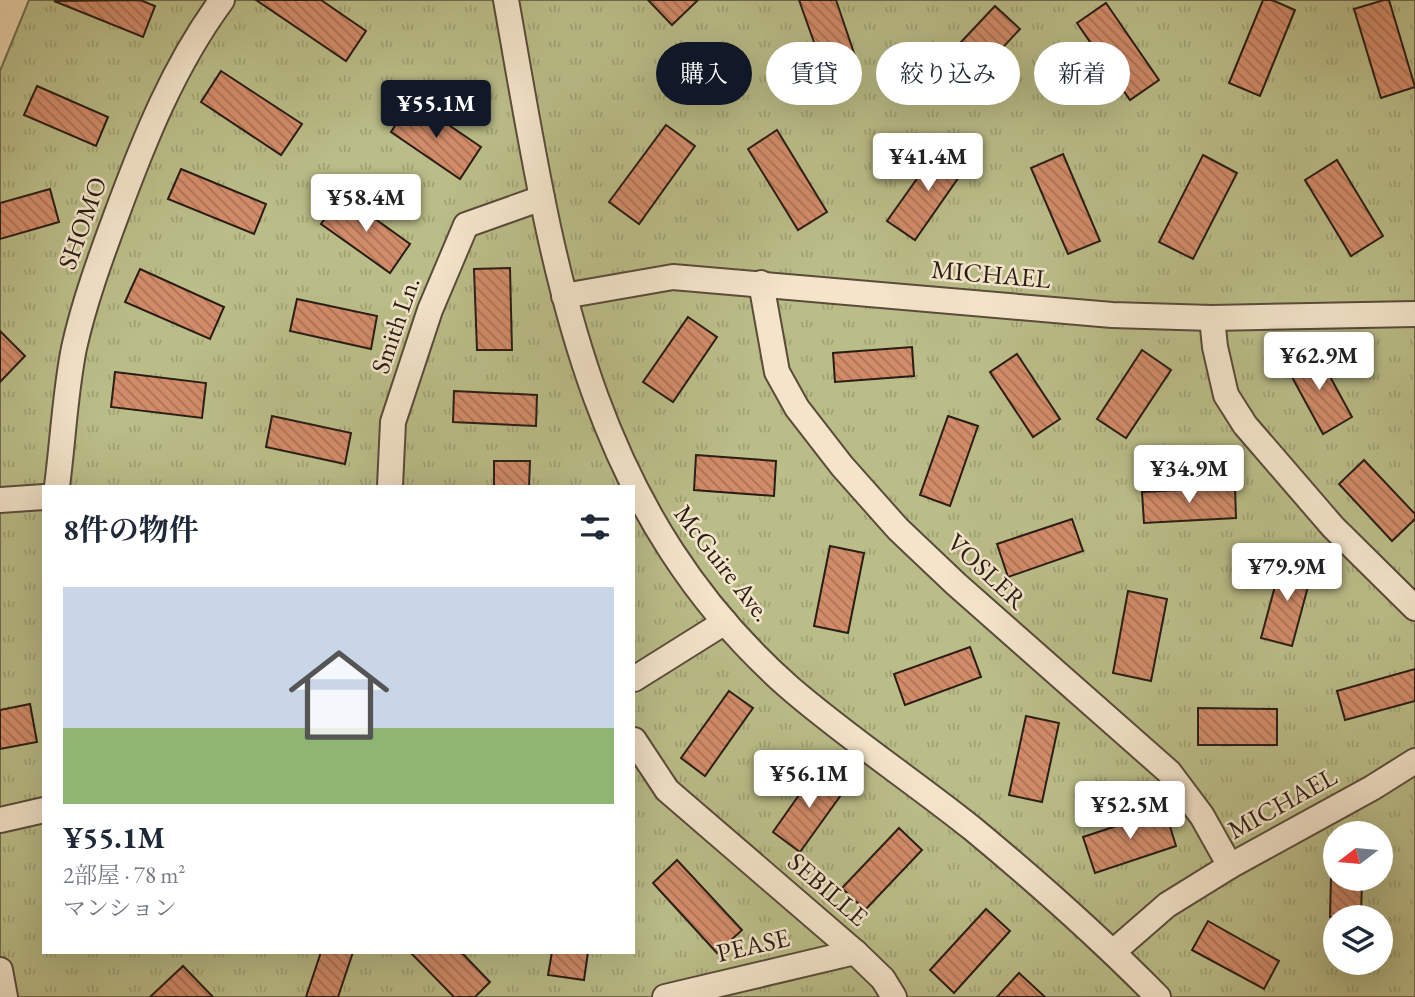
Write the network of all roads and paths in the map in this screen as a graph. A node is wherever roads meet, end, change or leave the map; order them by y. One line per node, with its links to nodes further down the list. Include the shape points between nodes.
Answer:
1 (222, 0): 8 (lane, SHOMO, via 201,27 142,147 93,279 74,348)
2 (506, 0): 3 (lane, McGuire Ave.)
3 (542, 198): 5 (lane, McGuire Ave.); 9 (lane, Smith Ln., via 466,225 430,310 393,422)
4 (761, 284): 5 (lane, MICHAEL, via 673,277); 7 (lane, MICHAEL, via 1112,315); 21 (lane, VOSLER, via 777,372 797,408 842,466 949,578 1169,772 1202,816)
5 (564, 296): 10 (lane, McGuire Ave., via 599,410)
6 (1415, 314): 7 (lane, MICHAEL)
7 (1212, 318): 14 (lane, via 1226,395 1245,425 1333,527)
8 (57, 485)
9 (390, 485)
10 (633, 485)
11 (635, 489): 15 (lane, McGuire Ave., via 659,533)
12 (42, 497): 13 (lane)
13 (0, 500)
14 (1415, 608)
15 (725, 622): 16 (lane); 22 (lane, McGuire Ave., via 791,688 975,831)
16 (635, 678)
17 (635, 742): 23 (lane, SEBILLE, via 667,790)
18 (1415, 761): 21 (lane, MICHAEL)
19 (42, 810): 20 (lane)
20 (0, 820)
21 (1230, 866): 22 (lane, MICHAEL, via 1167,905)
22 (1113, 951): 28 (lane, McGuire Ave.)
23 (855, 952): 26 (lane, PEASE); 27 (lane, SEBILLE)
24 (0, 970): 25 (lane)
25 (5, 997)
26 (665, 997)
27 (894, 997)
28 (1158, 997)

